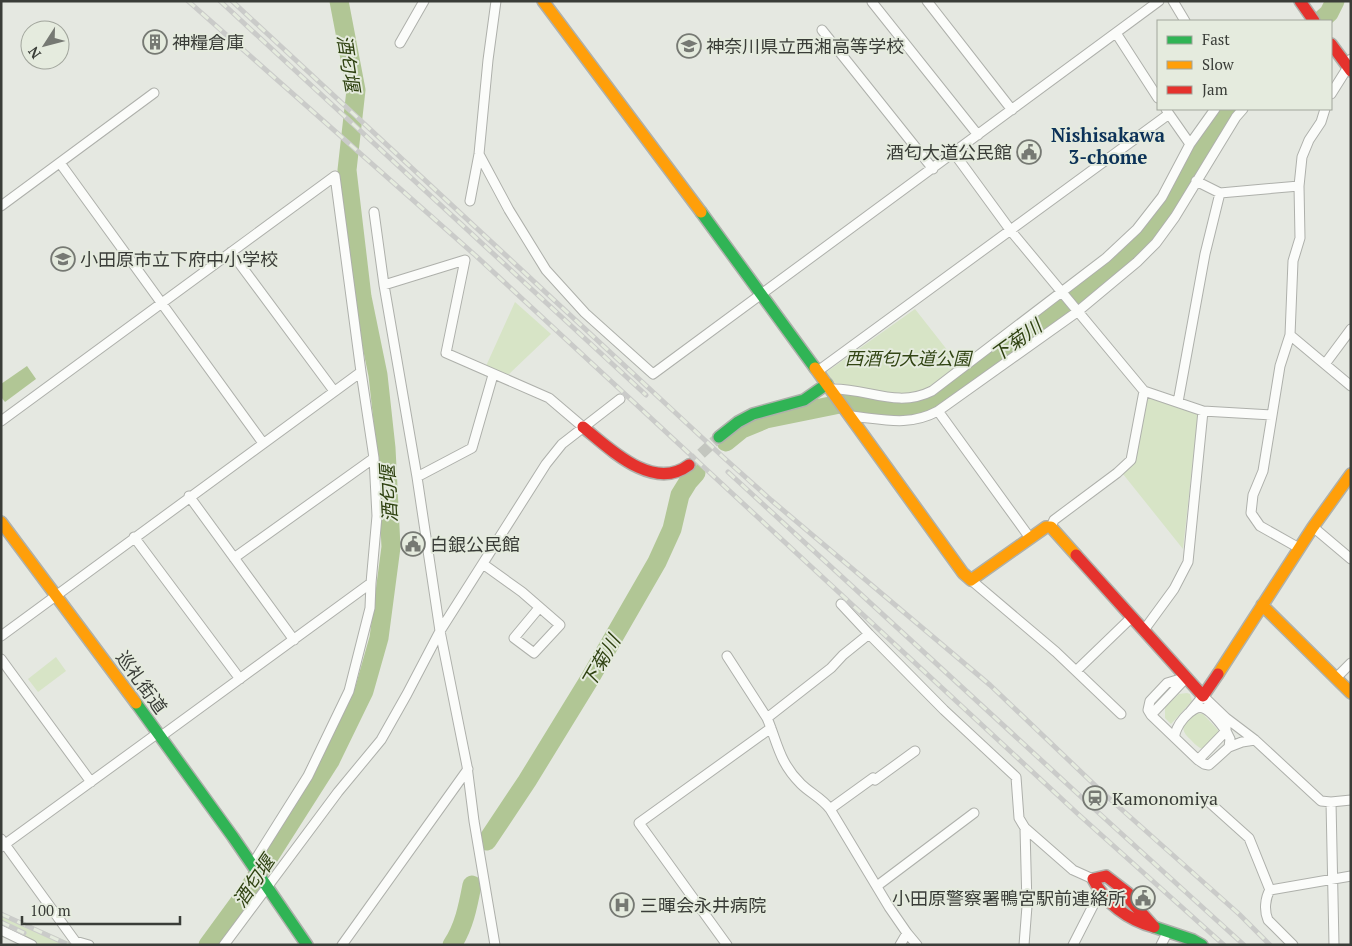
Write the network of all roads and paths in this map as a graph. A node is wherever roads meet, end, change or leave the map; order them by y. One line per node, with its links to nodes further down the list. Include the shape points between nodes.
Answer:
1 (424, 1): 13 (street)
2 (496, 1): 27 (street)
3 (543, 1): 40 (street)
4 (927, 1): 19 (street)
5 (1159, 1): 12 (street)
6 (1173, 1): 10 (street)
7 (1300, 1): 9 (street)
8 (872, 2): 24 (street)
9 (1310, 19)
10 (1185, 20)
11 (822, 30): 29 (street)
12 (1116, 33): 18 (street); 19 (street)
13 (400, 43)
14 (1332, 45): 15 (street)
15 (1350, 66): 17 (street)
16 (154, 93): 28 (street)
17 (1332, 93)
18 (1157, 96)
19 (1012, 110): 24 (street)
20 (1214, 110): 25 (street)
21 (1242, 110): 30 (street)
22 (1325, 110): 31 (street, via 1302,157)
23 (1167, 112): 25 (street); 36 (street)
24 (978, 135): 26 (street)
25 (1190, 144): 39 (street, via 1162,197 1136,229 1106,258)
26 (954, 153): 29 (street); 36 (street)
27 (479, 154): 33 (street); 40 (street, via 546,270 585,312 653,374)
28 (60, 163): 34 (street); 41 (street)
29 (933, 169): 40 (street)
30 (1196, 181): 32 (street); 42 (street, via 1156,242)
31 (1299, 186): 32 (street); 44 (street, via 1300,238 1292,261)
32 (1220, 193): 54 (street, via 1205,254)
33 (470, 201)
34 (1, 206)
35 (374, 212): 38 (street)
36 (1011, 231): 39 (street); 46 (street)
37 (231, 252): 41 (street); 47 (street, via 335,176); 51 (street)
38 (384, 285): 48 (street, via 465,260 446,354); 66 (street)
39 (1062, 292): 42 (street); 50 (street, via 923,396 885,398 843,388)
40 (763, 294): 46 (street)
41 (163, 303): 59 (street); 62 (street)
42 (1077, 312): 52 (street); 55 (street)
43 (1351, 329): 45 (street)
44 (1290, 335): 45 (street); 58 (street, via 1280,366)
45 (1325, 364): 49 (street)
46 (818, 371): 50 (street)
47 (361, 372): 51 (street); 63 (street)
48 (493, 375): 60 (street, via 549,398); 66 (street, via 472,448)
49 (1351, 386)
50 (831, 389): 57 (street); 61 (street, via 753,414)
51 (334, 391): 62 (street)
52 (1144, 392): 54 (street); 69 (street, via 1131,460 1054,520)
53 (620, 399): 60 (street)
54 (1178, 402): 56 (street)
55 (938, 411): 57 (street, via 917,420 900,421); 72 (street)
56 (1203, 411): 58 (street); 84 (street, via 1188,562 1174,589)
57 (848, 414): 77 (street)
58 (1272, 415): 73 (street, via 1263,471 1253,495 1251,513 1260,526)
59 (1, 421)
60 (583, 427): 64 (street, via 643,470 659,474 676,473); 76 (street, via 562,444 546,464)
61 (719, 437)
62 (263, 442): 67 (street)
63 (374, 458): 74 (street); 78 (street, via 377,516)
64 (689, 466)
65 (1351, 474): 70 (street)
66 (416, 477): 85 (street)
67 (189, 496): 71 (street); 74 (street)
68 (1, 522): 79 (street, 巡礼街道)
69 (1051, 527): 72 (street); 83 (street)
70 (1313, 527): 73 (street); 75 (street)
71 (134, 537): 79 (street); 95 (street)
72 (1030, 538): 77 (street)
73 (1299, 548): 81 (street)
74 (234, 558): 88 (street)
75 (1351, 559)
76 (483, 564): 82 (street); 85 (street)
77 (972, 580): 92 (street)
78 (371, 583): 88 (street); 119 (street, via 370,608 349,691 308,776)
79 (56, 595): 87 (street); 104 (street, 巡礼街道)
80 (841, 604): 86 (street)
81 (1262, 605): 94 (street); 97 (street)
82 (539, 608): 82 (street, via 560,625 534,653 514,638)
83 (1132, 617): 84 (street); 92 (street)
84 (1144, 630): 93 (street)
85 (440, 631): 110 (street); 123 (street, via 381,740)
86 (869, 634): 100 (street, via 832,668); 117 (street, via 1016,777 1019,818)
87 (1, 636)
88 (294, 640): 95 (street)
89 (727, 656): 100 (street)
90 (1, 659): 111 (street)
91 (1351, 663): 94 (street)
92 (1076, 671): 99 (street)
93 (1187, 677): 97 (street); 105 (street, via 1151,715)
94 (1336, 678): 96 (street)
95 (240, 679): 104 (street)
96 (1351, 693)
97 (1203, 696): 98 (street); 101 (street)
98 (1189, 713): 103 (street, via 1202,708 1211,713); 105 (street, via 1176,727)
99 (1121, 714)
100 (767, 718): 102 (street)
101 (1226, 718): 103 (street); 106 (street)
102 (771, 728): 115 (street, via 786,768); 138 (street, via 639,823)
103 (1226, 731): 107 (street); 109 (street)
104 (159, 735): 111 (street); 119 (street, 巡礼街道)
105 (1174, 738): 109 (street)
106 (1255, 740): 107 (street); 113 (street, via 1321,801)
107 (1229, 747): 109 (street, via 1209,765)
108 (915, 751): 115 (street)
109 (1198, 760)
110 (468, 769): 136 (street); 137 (street)
111 (91, 782): 118 (street)
112 (1351, 800): 113 (street)
113 (1332, 802): 122 (street)
114 (1210, 803): 125 (street, via 1249,838)
115 (830, 809): 124 (street)
116 (974, 813): 124 (street)
117 (1025, 828): 121 (street, via 1073,870); 141 (street, via 1027,906)
118 (2, 843): 131 (street)
119 (252, 865): 123 (street, 巡礼街道)
120 (1351, 876): 122 (street)
121 (1093, 878): 126 (street); 127 (street, via 1111,878 1128,893 1130,900)
122 (1333, 879): 125 (street); 146 (street)
123 (267, 885): 134 (street); 135 (street)
124 (877, 886): 129 (street)
125 (1270, 890): 145 (street, via 1266,896 1268,920)
126 (1100, 892): 127 (street, via 1129,918); 142 (street)
127 (1154, 928): 130 (street)
128 (1, 930): 132 (street)
129 (907, 933): 139 (street); 140 (street)
130 (1167, 933): 143 (street); 144 (street)
131 (75, 943): 133 (street)
132 (32, 945)
133 (90, 945)
134 (224, 945)
135 (307, 945)
136 (342, 945)
137 (495, 945)
138 (727, 945)
139 (900, 945)
140 (917, 945)
141 (1024, 945)
142 (1073, 945)
143 (1161, 945)
144 (1202, 945)
145 (1293, 945)
146 (1334, 945)

